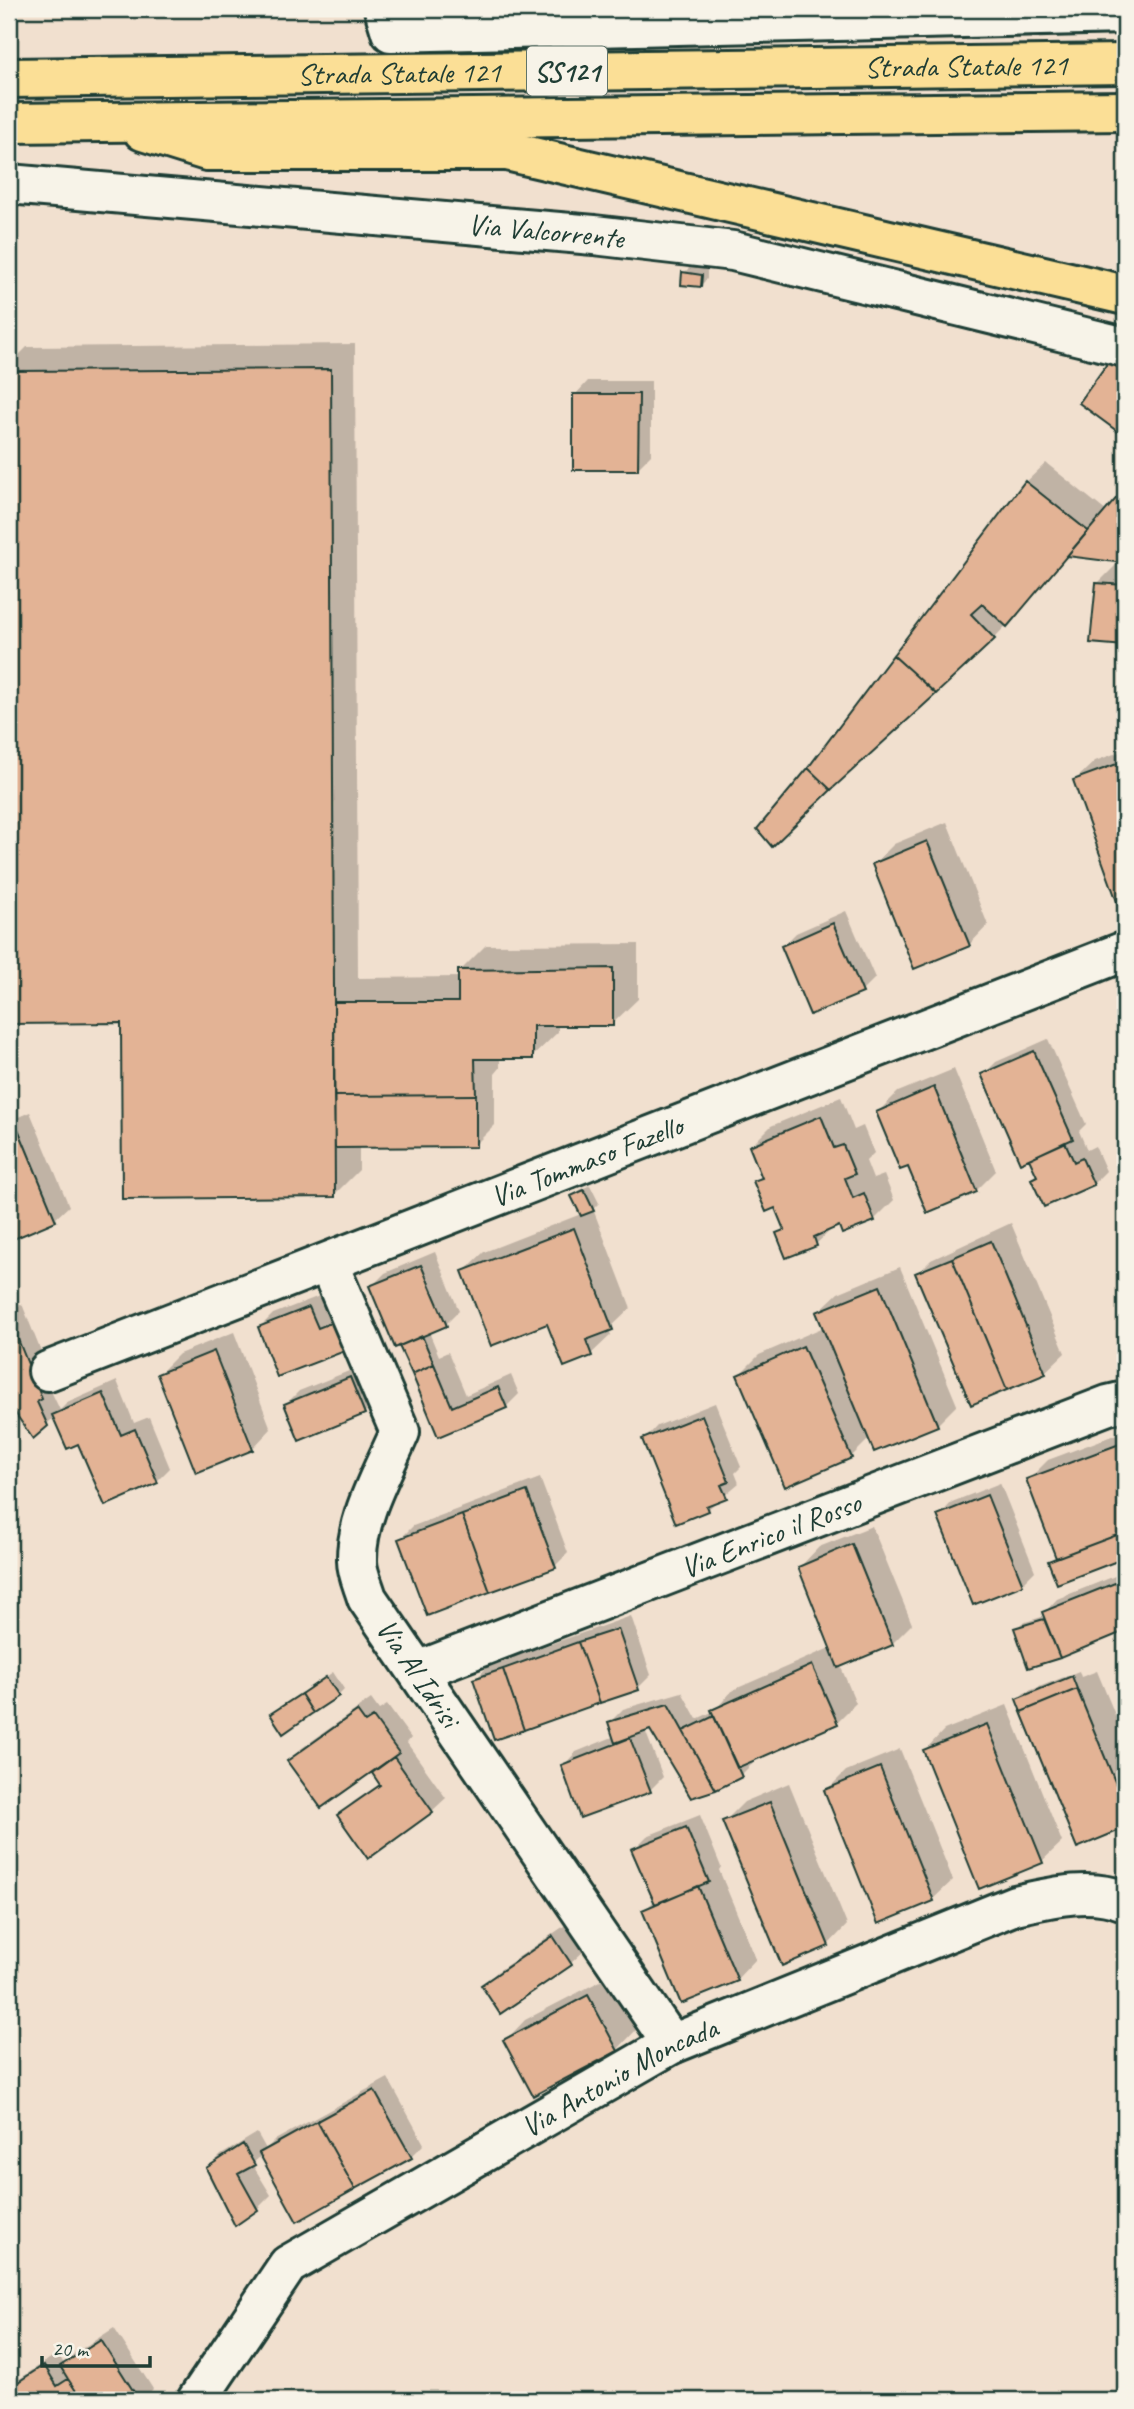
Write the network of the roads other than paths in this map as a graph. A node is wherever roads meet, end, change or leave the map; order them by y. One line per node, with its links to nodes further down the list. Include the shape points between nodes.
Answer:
1 (1125, 15): 2 (street)
2 (388, 20)
3 (1125, 64): 4 (main road, Strada Statale 121 / SS121)
4 (9, 78)
5 (1125, 111): 6 (main road, Strada Statale 121 / SS121)
6 (111, 121): 7 (main road, Strada Statale 121 / SS121); 9 (main road, via 207,151 507,151)
7 (9, 123)
8 (9, 184): 10 (street, Via Valcorrente, via 733,251)
9 (1125, 295)
10 (1125, 347)
11 (1125, 951): 12 (street, Via Tommaso Fazello)
12 (328, 1263): 13 (street, Via Tommaso Fazello); 15 (street, Via Al Idrisi, via 400,1432 365,1516 357,1564 367,1598)
13 (48, 1371)
14 (1125, 1401): 15 (street, Via Enrico il Rosso)
15 (418, 1671): 17 (street, Via Al Idrisi)
16 (1125, 1901): 17 (street, Via Antonio Moncada, via 1111,1895 1064,1894 1016,1905)
17 (672, 2044): 18 (street, Via Antonio Moncada, via 288,2265)
18 (197, 2400)

